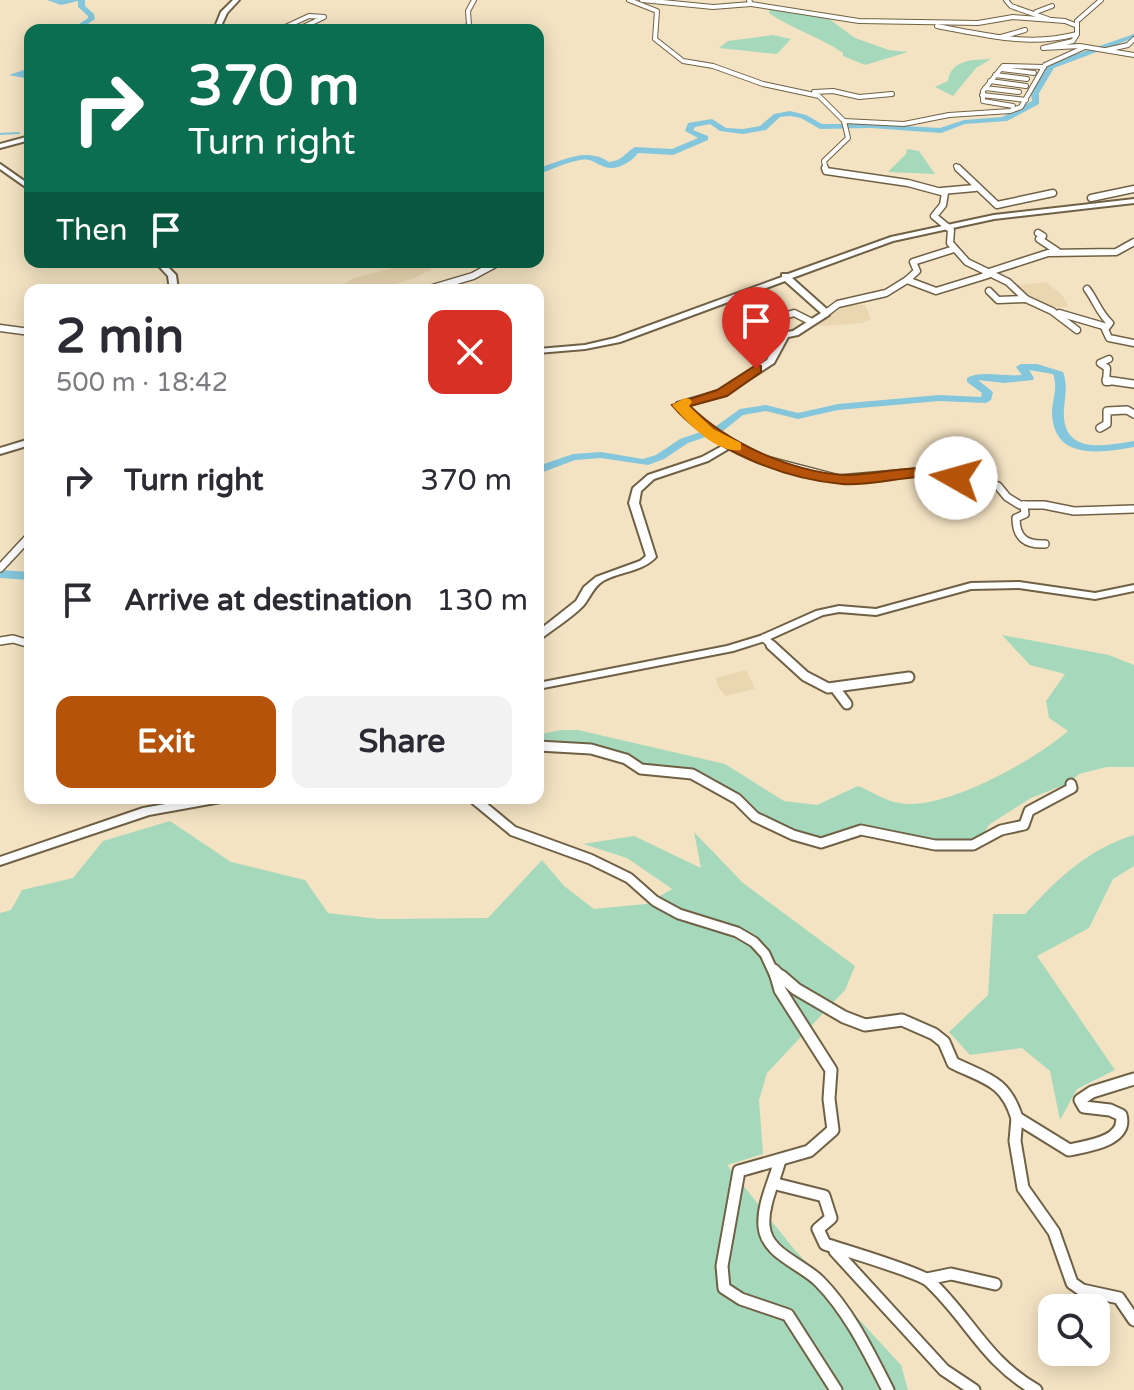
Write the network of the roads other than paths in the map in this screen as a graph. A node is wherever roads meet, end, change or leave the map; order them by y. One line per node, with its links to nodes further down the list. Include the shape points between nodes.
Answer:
1 (236, 0): 12 (street)
2 (474, 0): 15 (street)
3 (629, 0): 28 (street, via 657,11 655,39 683,61)
4 (642, 0): 7 (street, via 713,7)
5 (1006, 0): 9 (street)
6 (1101, 0): 11 (street)
7 (750, 2): 10 (street, via 859,21)
8 (1052, 6): 9 (street)
9 (1035, 13): 11 (street)
10 (929, 23): 11 (street, via 1013,17); 18 (street)
11 (1076, 23): 17 (street)
12 (219, 24)
13 (292, 24): 14 (street, via 309,16 324,17)
14 (309, 24)
15 (469, 24)
16 (1025, 30): 18 (street)
17 (1077, 34): 18 (street, via 1038,43); 20 (street, via 1073,41 1043,48)
18 (1000, 38)
19 (1134, 39): 21 (street)
20 (1087, 48): 21 (street); 23 (street)
21 (1102, 51): 22 (street)
22 (1134, 55)
23 (1044, 67): 24 (street, via 1010,64); 32 (street)
24 (1000, 69): 25 (street); 26 (street)
25 (1034, 73)
26 (995, 75): 27 (street); 27 (street, via 1027,82)
27 (990, 81): 29 (street)
28 (798, 90): 31 (street, via 859,97); 34 (street, via 822,98)
29 (984, 91): 30 (street); 32 (street); 33 (street, via 983,101)
30 (1019, 92)
31 (892, 94)
32 (1026, 100): 34 (street, via 1003,113 904,124)
33 (1013, 106)
34 (844, 121): 42 (street, via 848,138 824,161 826,171)
35 (24, 140): 36 (street)
36 (0, 146)
37 (0, 166): 39 (street)
38 (956, 166): 40 (street)
39 (24, 184)
40 (976, 188): 42 (street); 45 (street, via 997,205)
41 (1134, 189): 46 (street, via 1090,197)
42 (940, 191): 48 (street, via 945,193 943,205 935,218)
43 (1053, 193): 45 (street)
44 (1134, 201): 46 (street)
45 (1005, 203): 47 (street)
46 (1100, 206): 47 (street)
47 (1017, 214): 48 (street)
48 (949, 228): 51 (street); 55 (street, via 891,239)
49 (1038, 233): 52 (street, via 1041,242)
50 (1134, 242): 52 (street, via 1116,252)
51 (954, 249): 54 (street); 56 (street, via 913,262 917,271)
52 (1057, 251): 54 (street)
53 (488, 268): 57 (street)
54 (987, 274): 56 (street, via 936,291); 60 (street, via 1008,282)
55 (785, 276): 62 (street); 70 (street, via 617,340)
56 (907, 280): 62 (street, via 886,293 838,304)
57 (446, 284)
58 (1087, 289): 65 (street, via 1110,323)
59 (989, 291): 60 (street, via 998,300)
60 (1026, 299): 61 (street)
61 (1052, 311): 65 (street); 67 (street)
62 (826, 313): 64 (street)
63 (779, 318): 64 (street, via 794,313)
64 (812, 322): 75 (street, via 784,335 771,361 722,393 680,405)
65 (1104, 327): 69 (street, via 1109,338)
66 (0, 328): 68 (street)
67 (1077, 330)
68 (24, 331)
69 (1134, 343)
70 (544, 350)
71 (1109, 359): 72 (street, via 1100,363 1107,368 1106,382)
72 (1134, 384)
73 (1134, 414): 74 (street, via 1107,411 1107,424)
74 (1100, 428)
75 (728, 443): 78 (street, via 758,458 839,479 921,472 998,486 1013,502); 84 (street, via 705,459 644,481 634,503 651,557 600,579)
76 (24, 444): 77 (street)
77 (0, 451)
78 (1024, 505): 79 (street, via 1074,511); 81 (street, via 1025,514 1015,524 1023,541)
79 (1134, 509)
80 (24, 542): 82 (street)
81 (1045, 544)
82 (0, 568)
83 (1132, 591): 85 (street, via 1086,596 1019,585 971,586 876,612 820,613)
84 (544, 631)
85 (764, 638): 89 (street, via 690,658); 90 (street, via 805,676)
86 (0, 641): 87 (street)
87 (24, 642)
88 (909, 677): 90 (street)
89 (544, 685)
90 (835, 688): 91 (street)
91 (847, 704)
92 (544, 746): 93 (street, via 591,749 641,769 692,774 737,799 755,817 821,843 861,830 935,845 973,845 1024,825 1029,811)
93 (1071, 784)
94 (187, 804): 96 (street, via 147,811)
95 (480, 804): 97 (street, via 513,831 629,878 679,914 737,932 765,954)
96 (0, 861)
97 (774, 969): 99 (street, via 796,989 844,1017 865,1025 902,1020 934,1034 953,1063 1010,1095); 100 (street, via 780,990 831,1070 834,1121 826,1139)
98 (1134, 1079): 99 (street, via 1080,1100 1084,1107 1121,1115 1120,1131 1098,1144 1069,1150)
99 (1017, 1118): 105 (street, via 1023,1188 1054,1232 1072,1283 1119,1298)
100 (780, 1160): 101 (street); 106 (street, via 739,1171 722,1266 724,1288 738,1300 789,1316)
101 (776, 1184): 102 (street, via 824,1196 831,1218 818,1229 819,1236); 107 (street, via 764,1224 767,1239 819,1281)
102 (834, 1250): 103 (street); 108 (street, via 944,1370)
103 (927, 1279): 104 (street, via 957,1275); 109 (street, via 990,1356)
104 (995, 1284)
105 (1134, 1320)
106 (836, 1390)
107 (888, 1390)
108 (974, 1390)
109 (1036, 1390)

